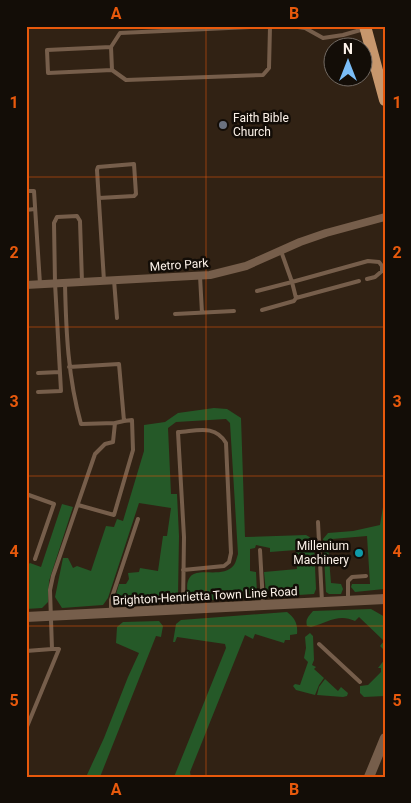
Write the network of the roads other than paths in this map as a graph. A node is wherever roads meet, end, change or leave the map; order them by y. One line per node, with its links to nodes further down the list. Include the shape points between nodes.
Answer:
1 (291, 26): 3 (lane, via 306,28 323,38)
2 (272, 27): 4 (lane, via 120,33); 5 (lane, via 269,68 263,75 126,80)
3 (366, 28): 6 (main road)
4 (111, 47): 5 (lane); 5 (lane, via 47,50 48,73)
5 (112, 70)
6 (385, 100)
7 (26, 191): 10 (lane, via 34,191)
8 (99, 198): 8 (lane, via 98,167 134,164 134,196); 16 (lane)
9 (26, 210): 10 (lane)
10 (35, 210): 21 (lane)
11 (385, 217): 12 (street, Metro Park, via 326,233)
12 (281, 251): 13 (street, Metro Park, via 246,266); 19 (lane)
13 (200, 276): 15 (street, Metro Park); 28 (lane)
14 (367, 279): 19 (lane, via 382,271 379,262 368,261)
15 (114, 280): 16 (street, Metro Park); 30 (lane)
16 (104, 281): 18 (street, Metro Park)
17 (359, 281): 25 (lane)
18 (82, 282): 20 (street, Metro Park); 22 (lane, via 80,221 77,216 57,217 54,223)
19 (292, 282): 24 (lane); 25 (lane)
20 (65, 283): 22 (street, Metro Park); 31 (lane)
21 (40, 284): 22 (street, Metro Park); 23 (street, Metro Park)
22 (55, 284): 32 (lane)
23 (26, 285)
24 (256, 291)
25 (296, 298): 26 (lane)
26 (262, 310)
27 (234, 312): 28 (lane)
28 (202, 313): 29 (lane)
29 (175, 314)
30 (116, 318)
31 (69, 367): 35 (lane, via 119,364); 36 (lane, via 81,424)
32 (60, 372): 33 (lane); 34 (lane, via 61,391)
33 (38, 373)
34 (38, 392)
35 (124, 421): 36 (lane); 38 (lane, via 132,420 133,450 114,515)
36 (115, 423): 38 (lane, via 113,442 105,444 95,454)
37 (26, 494): 42 (lane, via 54,504)
38 (78, 505): 51 (lane, via 53,576)
39 (138, 519): 50 (lane, via 111,600)
40 (318, 522): 47 (lane)
41 (260, 550): 48 (lane)
42 (35, 559)
43 (183, 570): 43 (lane, via 178,432 213,430 221,434 226,443 231,553 229,562 224,566); 49 (lane)
44 (366, 576): 46 (lane, via 352,577 348,581)
45 (385, 599): 46 (street, Brighton-Henrietta Town Line Road)
46 (348, 601): 47 (street, Brighton-Henrietta Town Line Road)
47 (322, 602): 48 (street, Brighton-Henrietta Town Line Road)
48 (263, 605): 49 (street, Brighton-Henrietta Town Line Road)
49 (183, 609): 50 (street, Brighton-Henrietta Town Line Road)
50 (111, 613): 51 (street, Brighton-Henrietta Town Line Road)
51 (51, 616): 52 (street, Brighton-Henrietta Town Line Road); 54 (lane)
52 (26, 617)
53 (319, 644): 57 (lane)
54 (52, 650): 55 (lane); 58 (lane, via 59,649)
55 (27, 651): 56 (lane)
56 (26, 656)
57 (360, 682)
58 (26, 729)
59 (385, 738): 60 (street)
60 (369, 777)

